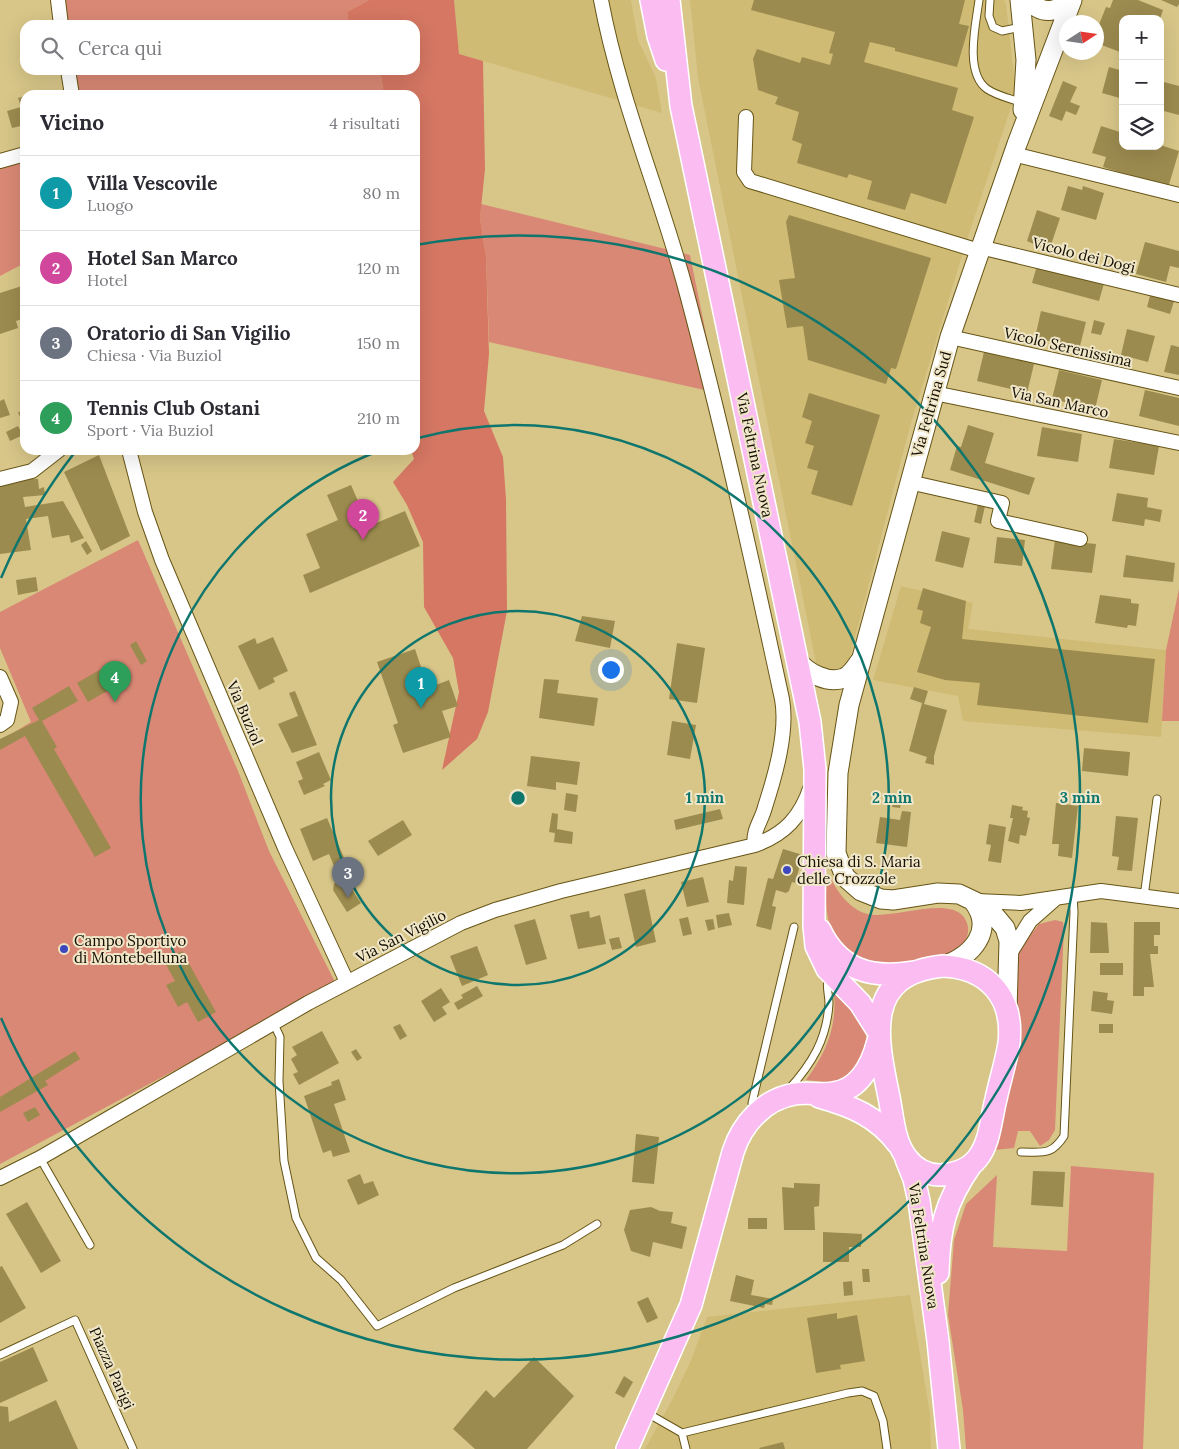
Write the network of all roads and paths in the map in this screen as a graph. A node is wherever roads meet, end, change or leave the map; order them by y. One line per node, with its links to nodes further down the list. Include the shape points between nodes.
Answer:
1 (58, 0): 10 (street)
2 (601, 0): 38 (street, via 621,80 699,342 782,699 784,727)
3 (651, 0): 15 (main road, via 658,36)
4 (669, 0): 15 (main road, Via Feltrina Nuova)
5 (979, 0): 14 (lane, via 973,57 977,76 986,88)
6 (990, 0): 11 (lane, via 990,22 997,30 1007,31)
7 (1020, 0): 11 (main road, Via Feltrina Sud)
8 (1029, 0): 9 (main road, via 1046,12 1058,10)
9 (1071, 0): 17 (main road, Via Feltrina Sud)
10 (60, 20)
11 (1023, 26): 14 (main road, Via Feltrina Sud)
12 (69, 75): 13 (street)
13 (71, 90)
14 (1024, 103): 17 (main road, Via Feltrina Sud)
15 (681, 106): 33 (main road, Via Feltrina Nuova)
16 (746, 117): 21 (street, Vicolo dei Dogi, via 744,172 750,181)
17 (1015, 149): 20 (street); 21 (main road, Via Feltrina Sud)
18 (20, 155): 19 (street)
19 (0, 161)
20 (1179, 196)
21 (980, 249): 22 (street, Vicolo dei Dogi); 23 (main road, Via Feltrina Sud)
22 (1179, 295)
23 (950, 337): 24 (street, Vicolo Serenissima); 25 (main road, Via Feltrina Sud)
24 (1179, 388)
25 (934, 393): 26 (street, Via San Marco); 30 (main road, Via Feltrina Sud)
26 (1179, 444)
27 (53, 455): 29 (street, via 32,471)
28 (130, 455): 50 (street, Via Buziol, via 162,560 285,848)
29 (0, 479)
30 (909, 482): 31 (street, via 1002,504 998,521); 32 (main road, Via Feltrina Sud)
31 (1080, 538)
32 (862, 658): 33 (main road, Via Feltrina Sud, via 848,676 837,680 812,673); 42 (main road, Via Feltrina Sud, via 840,754 836,834 839,865 855,887 881,899 947,892)
33 (798, 661): 36 (main road, Via Feltrina Nuova)
34 (0, 677): 35 (street, via 11,702 7,720)
35 (0, 725)
36 (816, 769): 38 (street, Via San Vigilio, via 806,800 795,819 775,836); 44 (main road, Via Feltrina Nuova)
37 (1157, 799): 40 (lane)
38 (755, 845): 50 (street, Via San Vigilio, via 562,891 487,913 436,935)
39 (1072, 895): 40 (street, via 1101,891); 41 (street); 58 (lane, via 1074,912 1064,1136 1056,1148 1047,1153)
40 (1144, 897): 43 (street)
41 (1058, 898): 42 (street, via 1014,903); 46 (street, via 1030,921)
42 (971, 899): 46 (main road, Via Feltrina Sud, via 1002,924 1008,936); 47 (main road, via 982,918 981,934 966,954)
43 (1179, 902)
44 (814, 913): 48 (main road, Via Feltrina Nuova, via 818,927 832,950 854,967 884,975); 49 (main road, Via Feltrina Nuova, via 816,946)
45 (794, 927): 56 (lane, via 752,1103)
46 (1009, 955): 51 (main road, Via Feltrina Sud)
47 (943, 966): 48 (main road); 51 (main road, via 968,970 988,981 1001,997)
48 (918, 971): 53 (main road, via 897,983 886,996 880,1013)
49 (831, 974): 53 (main road, Via Feltrina Nuova, via 860,1003); 55 (lane, via 827,981 827,1021 819,1049 809,1066)
50 (347, 982): 52 (street, Via San Vigilio)
51 (1008, 1017): 60 (main road, via 1008,1049 988,1134 983,1150)
52 (273, 1022): 59 (street, Via San Vigilio); 62 (lane, via 280,1037 278,1081 284,1161 296,1218 316,1258 341,1280 376,1326 454,1288 563,1245)
53 (879, 1035): 54 (main road, via 868,1066 854,1085 834,1093); 57 (main road, via 886,1082)
54 (806, 1094): 55 (main road); 57 (main road, via 849,1106 872,1118 885,1128)
55 (781, 1098): 56 (main road)
56 (756, 1113): 66 (main road, via 736,1141 696,1291)
57 (903, 1151): 60 (main road, via 916,1167 933,1174 954,1173); 64 (main road, Via Feltrina Nuova, via 916,1187)
58 (1020, 1152)
59 (40, 1158): 61 (street, Via San Vigilio); 63 (lane)
60 (971, 1165): 64 (main road, Via Feltrina Nuova, via 951,1196 942,1227)
61 (0, 1178)
62 (597, 1224)
63 (90, 1245)
64 (938, 1341): 68 (main road, Via Feltrina Nuova, via 945,1403)
65 (0, 1355): 69 (lane, Piazza Parigi, via 76,1320)
66 (644, 1412): 67 (lane); 70 (main road)
67 (682, 1433): 71 (lane); 72 (lane, via 862,1391 874,1396 880,1408)
68 (944, 1447)
69 (133, 1449)
70 (627, 1449)
71 (686, 1449)
72 (887, 1449)

